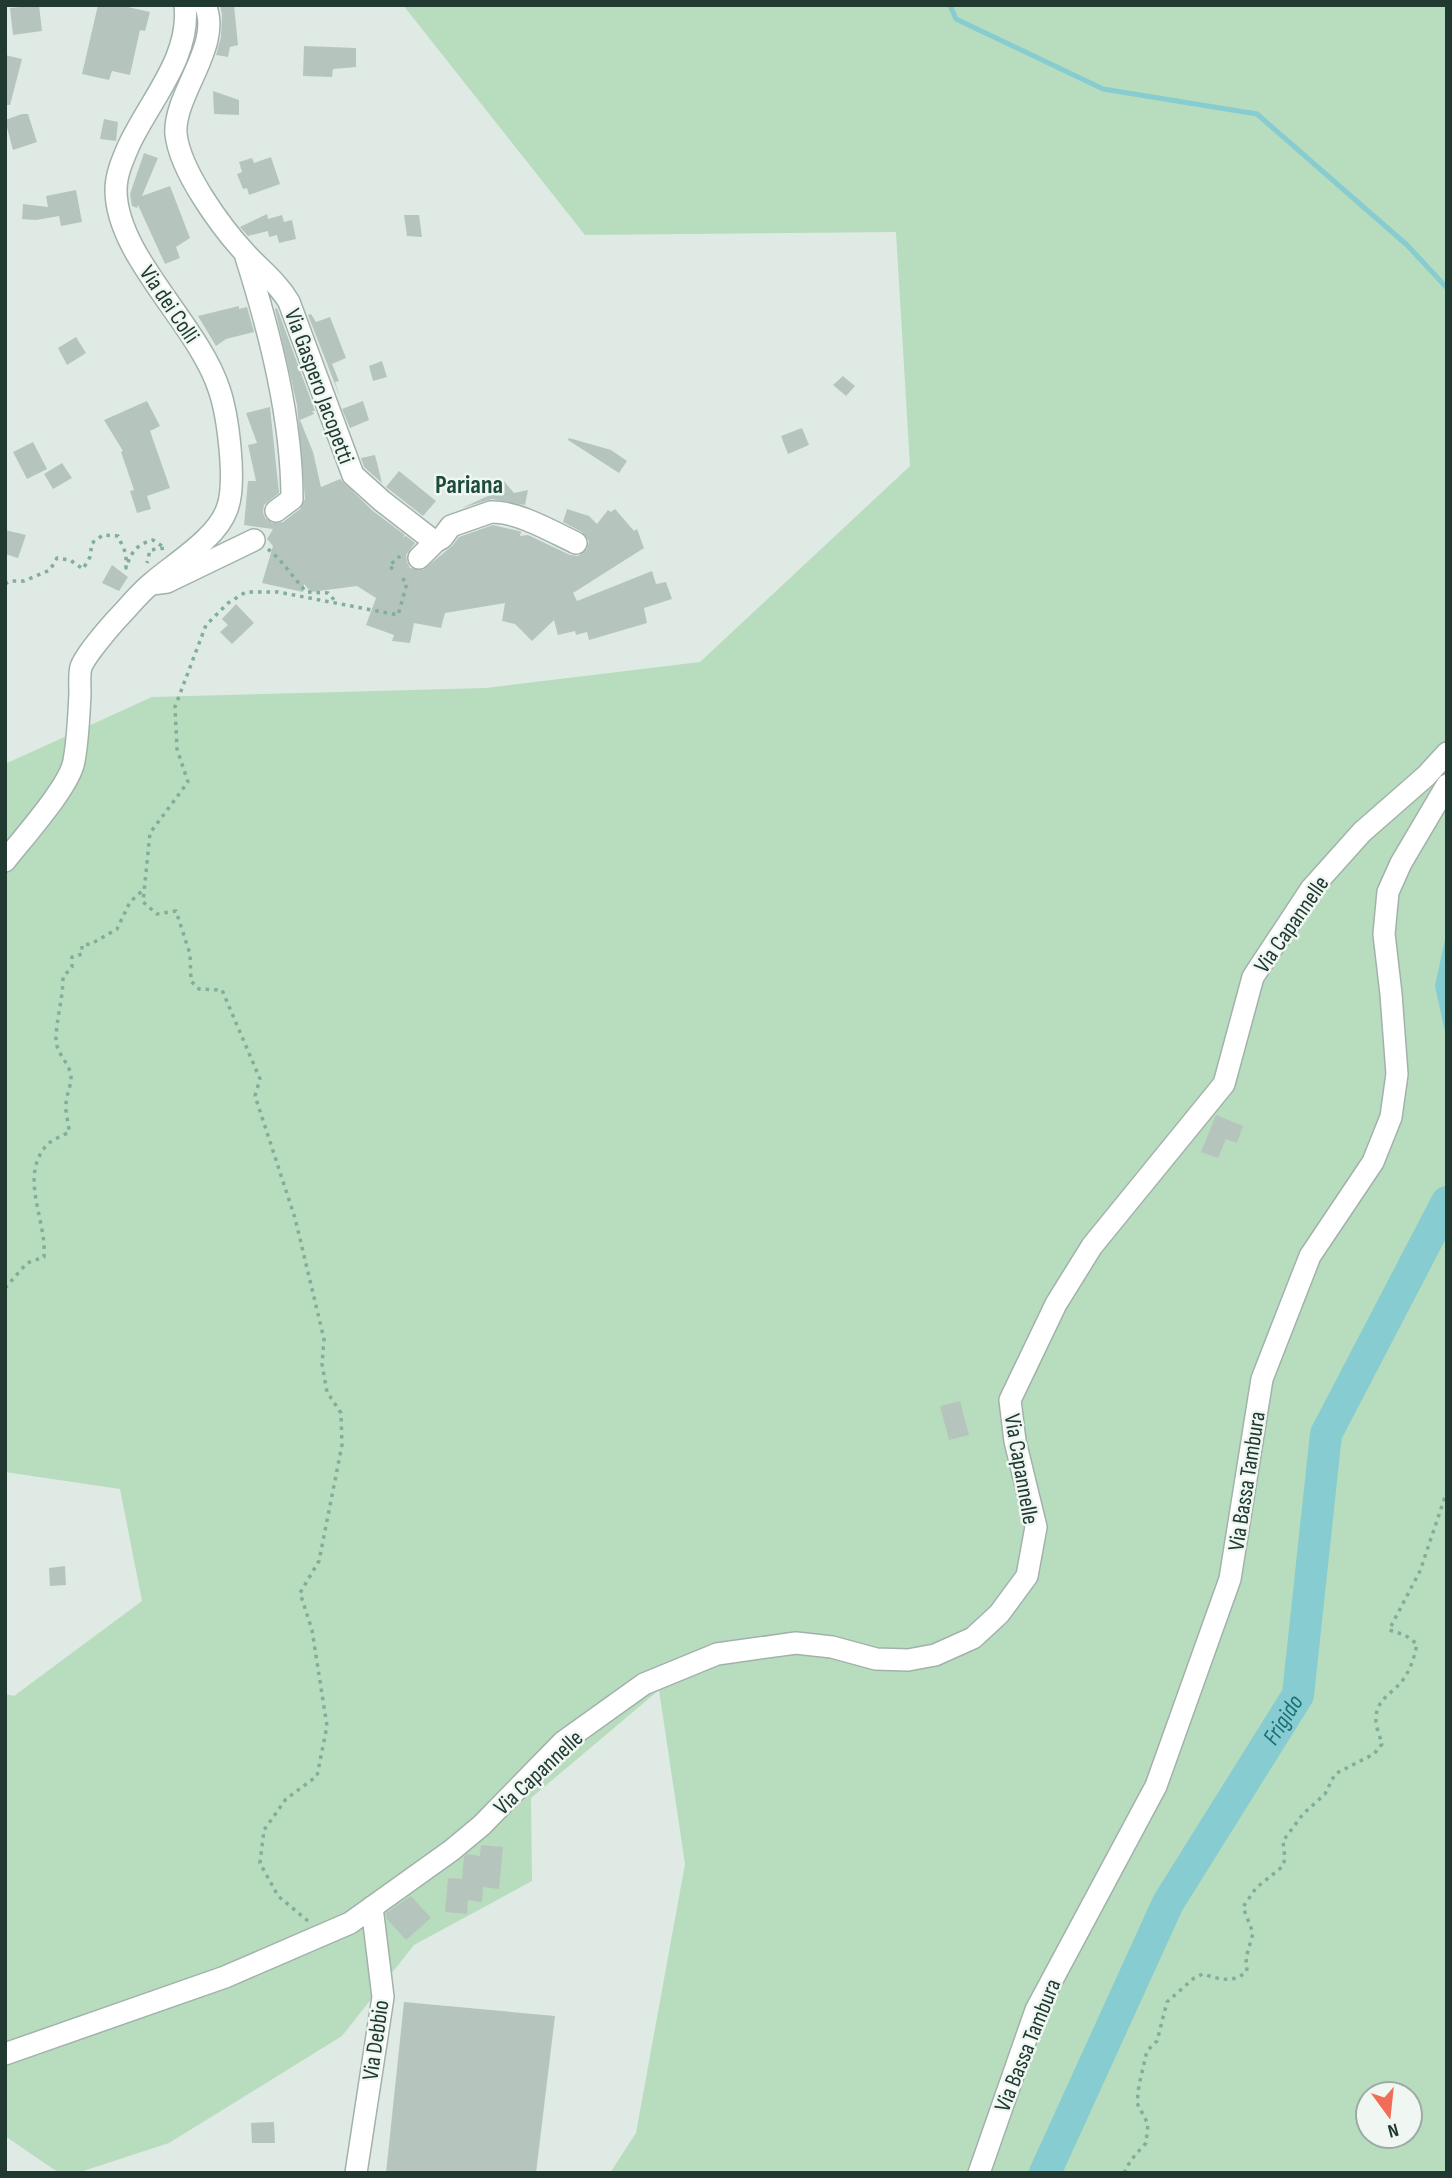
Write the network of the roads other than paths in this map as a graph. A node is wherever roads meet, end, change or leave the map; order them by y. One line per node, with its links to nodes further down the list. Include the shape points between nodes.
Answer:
1 (185, 5): 9 (street, Via dei Colli, via 186,31 176,59 120,165 116,190 120,215 134,248 196,340 219,387 228,420 230,481 228,509 209,537)
2 (205, 5): 3 (street, Via Gaspero Jacopetti, via 209,13 207,40 176,135 201,195)
3 (244, 252): 4 (street, Via Gaspero Jacopetti, via 264,313 287,433 292,499); 6 (street, Via Gaspero Jacopetti, via 289,302 354,475)
4 (276, 511)
5 (254, 540): 9 (street, via 167,582)
6 (435, 542): 7 (street, via 451,526 498,512); 8 (street)
7 (576, 543)
8 (419, 558)
9 (150, 584): 12 (street, Via dei Colli, via 81,666 74,765)
10 (1447, 753): 13 (street, Via Capannelle, via 1362,832 1311,889 1253,976 1224,1084 1108,1226 1056,1304 1010,1400 1014,1441 1036,1527 1027,1576 999,1614 973,1638 908,1661 796,1643 717,1654 644,1684 563,1742 472,1833)
11 (1447, 785): 16 (street, Via Bassa Tambura, via 1388,892 1384,934 1396,1074 1391,1116 1373,1162 1310,1256 1300,1280 1262,1379 1230,1579 1156,1786 1036,2010)
12 (5, 861)
13 (372, 1907): 14 (street, Via Capannelle, via 350,1923 225,1977); 15 (street, Via Debbio, via 383,1997)
14 (5, 2054)
15 (356, 2173)
16 (979, 2173)

